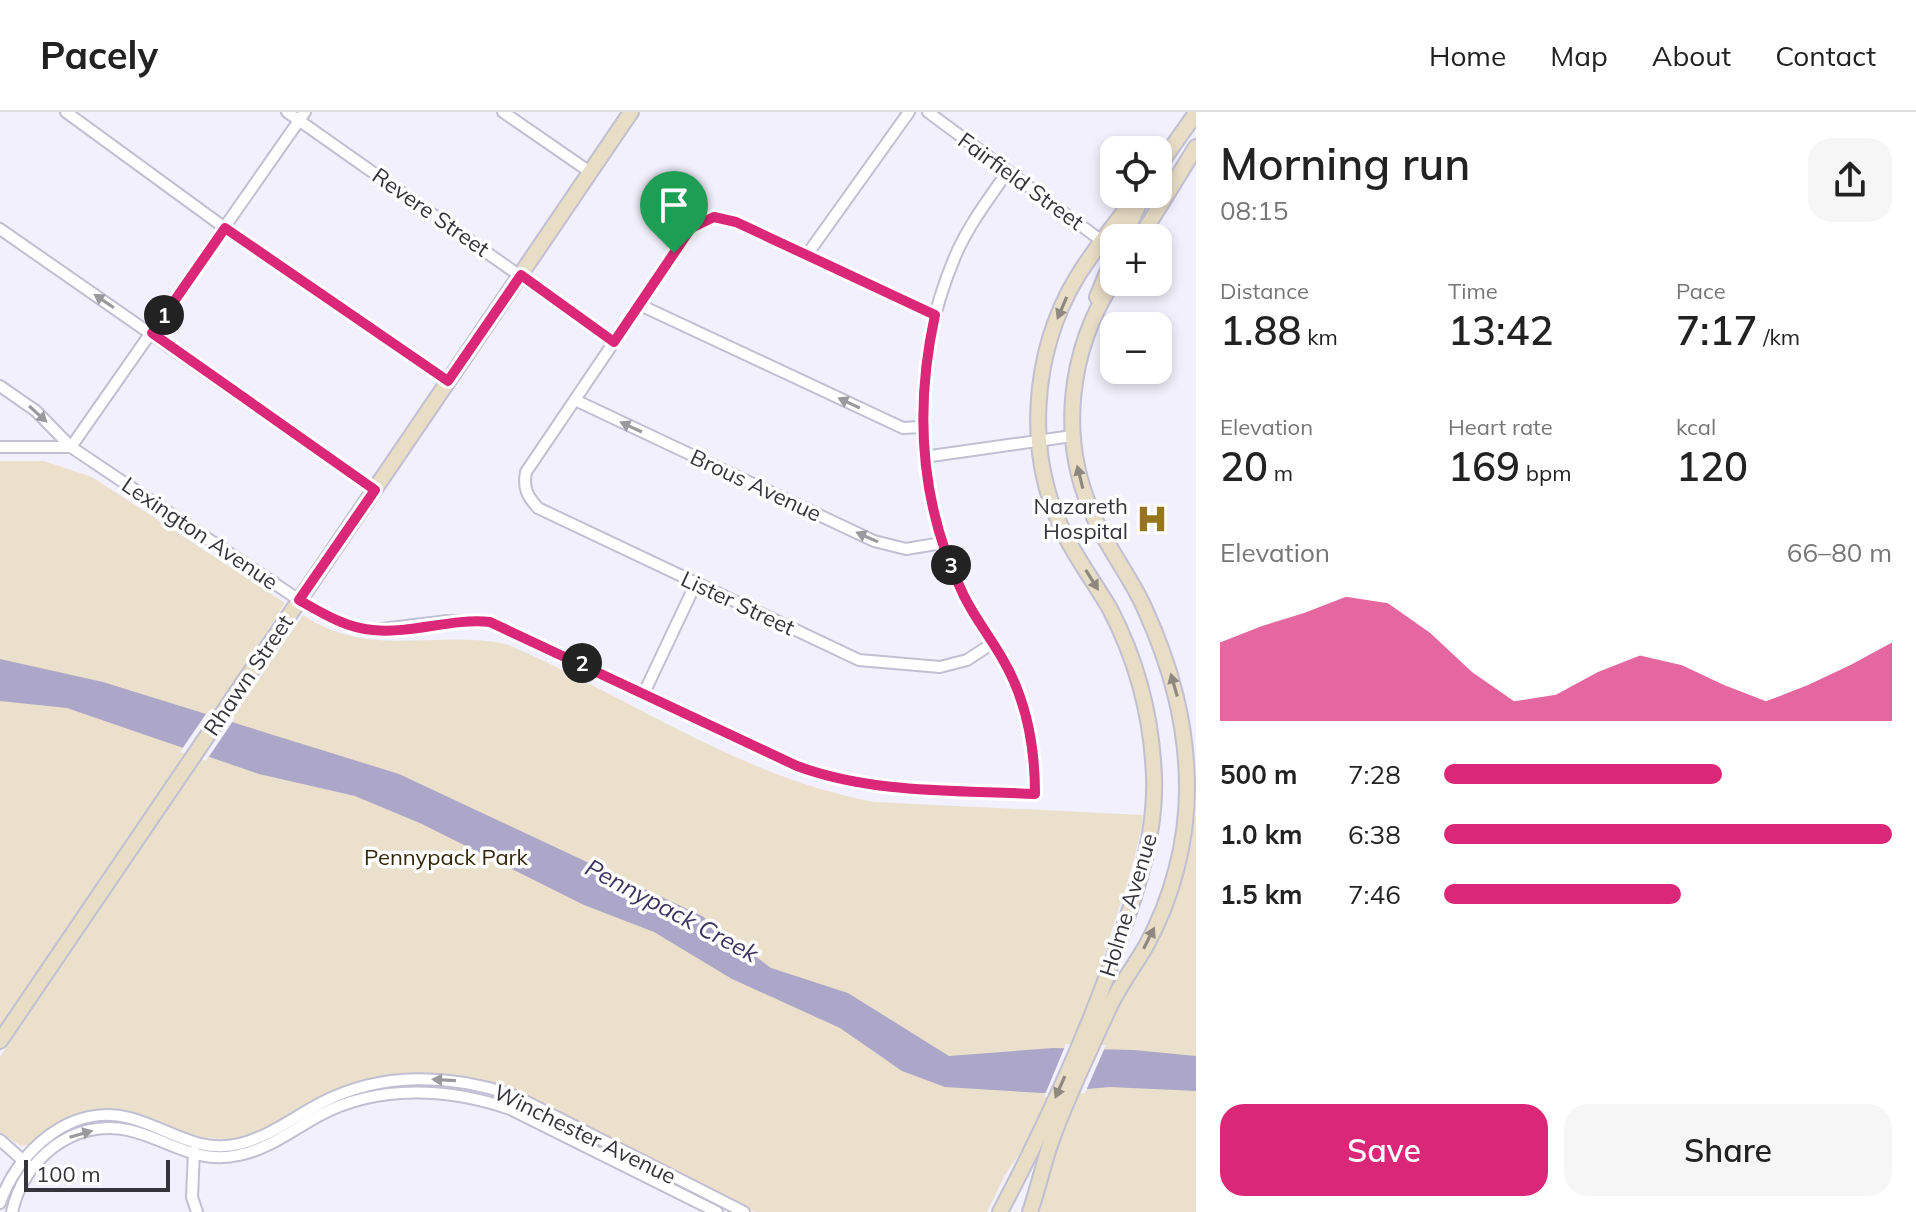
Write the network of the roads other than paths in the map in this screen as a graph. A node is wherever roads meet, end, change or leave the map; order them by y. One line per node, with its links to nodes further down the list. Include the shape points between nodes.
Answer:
1 (66, 112): 14 (street)
2 (287, 112): 8 (street, Revere Street)
3 (503, 112): 12 (street)
4 (631, 112): 12 (main road, Rhawn Street)
5 (909, 112): 17 (street)
6 (928, 112): 11 (street, Fairfield Street)
7 (1196, 113): 9 (main road)
8 (302, 116): 14 (street); 19 (street, Revere Street)
9 (1172, 147)
10 (1196, 148): 13 (main road)
11 (1008, 171): 16 (street, Fairfield Street); 23 (street, via 954,258)
12 (590, 172): 19 (main road, Rhawn Street)
13 (1149, 224)
14 (225, 228): 25 (street); 27 (street)
15 (0, 229): 25 (street, one-way to 15)
16 (1100, 241)
17 (806, 256): 22 (street, via 729,219 714,217 691,228); 23 (street)
18 (1100, 258): 32 (main road, Holme Avenue, one-way to 32, via 1077,278 1053,331 1039,400)
19 (521, 275): 26 (street, Revere Street); 27 (main road, Rhawn Street)
20 (1100, 290): 24 (main road)
21 (1106, 296): 24 (main road, Holme Avenue)
22 (640, 305): 26 (street); 30 (street, one-way to 22, via 903,428)
23 (935, 315): 30 (street)
24 (1091, 324): 31 (main road, Holme Avenue, via 1076,373)
25 (152, 333): 34 (street); 36 (street)
26 (614, 342): 29 (street)
27 (448, 381): 36 (main road, Rhawn Street)
28 (0, 386): 34 (street, Lexington Avenue, one-way to 34, via 36,411)
29 (575, 400): 37 (street, Brous Avenue, one-way to 29, via 906,549 874,541); 38 (street, Lister Street, via 526,472 528,497 538,508)
30 (921, 427): 35 (street)
31 (1072, 436): 32 (street); 42 (main road, Holme Avenue, one-way to 31, via 1164,909 1180,856 1187,791 1185,732 1172,677 1144,608 1088,503)
32 (1038, 441): 35 (street); 42 (main road, Holme Avenue, one-way to 42, via 1057,519 1109,608 1134,665 1152,753 1153,810 1144,867)
33 (0, 447): 34 (street)
34 (71, 447): 39 (street, Lexington Avenue)
35 (924, 457): 37 (street)
36 (375, 490): 39 (main road, Rhawn Street)
37 (942, 543): 40 (street, via 964,595)
38 (696, 583): 40 (street, Lister Street, via 859,660 940,667 967,660); 41 (street)
39 (299, 600): 41 (street, Lexington Avenue, via 343,624 373,630 490,622); 43 (main road, Rhawn Street)
40 (993, 643): 41 (street, Lexington Avenue, via 1029,725 1035,794 876,786 832,778)
41 (644, 693)
42 (1104, 1003): 46 (main road, Holme Avenue)
43 (0, 1041)
44 (362, 1093): 45 (street, Winchester Avenue, one-way to 44, via 515,1096 472,1083 418,1079); 47 (street, Winchester Avenue, via 479,1098); 49 (street, Winchester Avenue, via 254,1151 214,1159)
45 (568, 1122): 47 (street); 57 (street, Winchester Avenue)
46 (1051, 1124): 58 (main road, Holme Avenue); 59 (main road, Holme Avenue)
47 (563, 1135): 56 (street, Winchester Avenue)
48 (0, 1140): 50 (street)
49 (194, 1150): 50 (street, Winchester Avenue, via 111,1128 71,1136); 55 (street, via 192,1197)
50 (27, 1164): 52 (street, Winchester Avenue)
51 (0, 1168): 52 (street)
52 (17, 1178): 53 (street, Winchester Avenue); 54 (street, Winchester Avenue)
53 (0, 1203)
54 (12, 1212)
55 (197, 1212)
56 (717, 1212)
57 (744, 1212)
58 (1000, 1212)
59 (1030, 1212)

